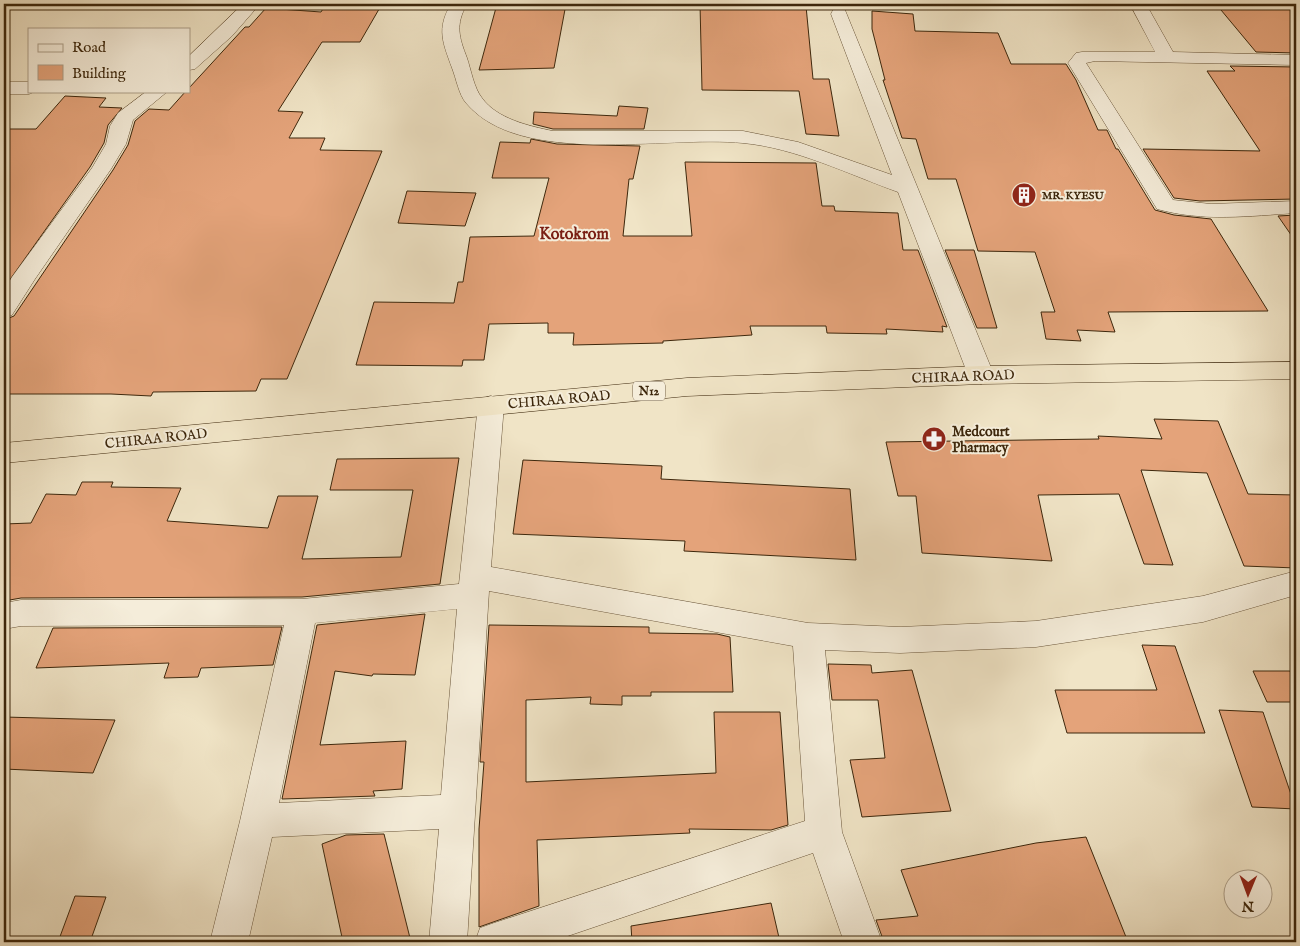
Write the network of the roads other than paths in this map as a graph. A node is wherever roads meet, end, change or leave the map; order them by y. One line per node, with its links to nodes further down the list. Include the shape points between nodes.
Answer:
1 (252, 4): 7 (street)
2 (459, 4): 11 (street, via 452,16 450,37 473,100 498,121 518,130 553,138 744,137 791,146)
3 (1138, 4): 5 (street)
4 (839, 14): 11 (street)
5 (1167, 58): 6 (street); 12 (street, via 1082,57 1077,63 1165,204 1198,210)
6 (1296, 60)
7 (190, 64)
8 (4, 88): 9 (street)
9 (28, 88)
10 (158, 92): 13 (street, via 125,117 116,144 101,170)
11 (908, 188): 15 (street)
12 (1296, 207)
13 (4, 310)
14 (1296, 370): 15 (highway, CHIRAA ROAD / N12)
15 (982, 375): 16 (highway, CHIRAA ROAD / N12, via 687,387)
16 (491, 405): 17 (highway, CHIRAA ROAD / N12); 19 (street)
17 (4, 453)
18 (1296, 583): 22 (street, via 1202,609 1036,634 900,640)
19 (475, 585): 20 (street); 22 (street); 23 (street)
20 (302, 612): 21 (street, via 21,613); 24 (street)
21 (4, 616)
22 (808, 636): 25 (street)
23 (458, 811): 24 (street); 27 (street)
24 (258, 821): 26 (street)
25 (824, 832): 28 (street); 29 (street)
26 (229, 942)
27 (448, 942)
28 (494, 942)
29 (863, 942)

